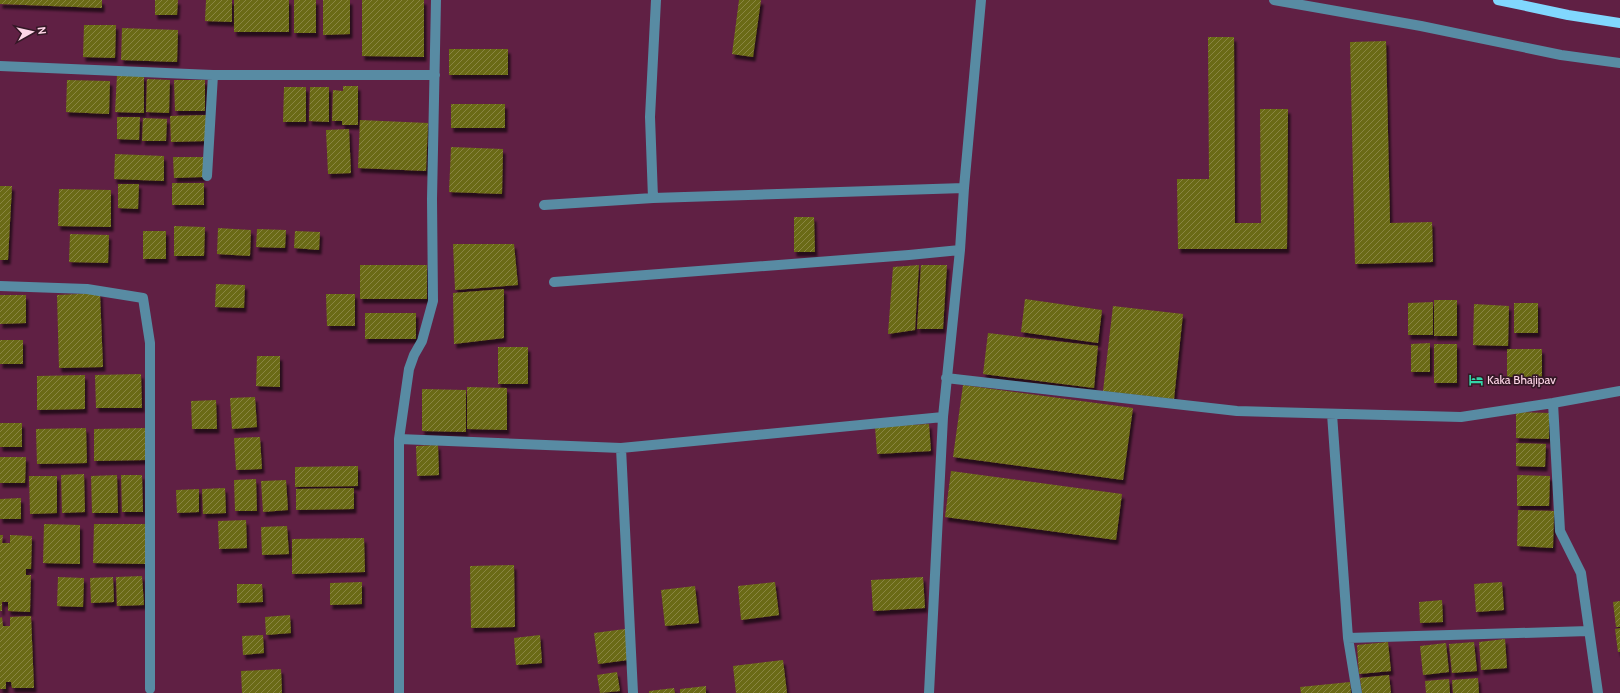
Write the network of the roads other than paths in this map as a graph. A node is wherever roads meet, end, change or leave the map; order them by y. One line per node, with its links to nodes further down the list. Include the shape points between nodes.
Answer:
1 (436, 0): 10 (street)
2 (656, 0): 13 (street, via 650,117)
3 (981, 0): 12 (street)
4 (1274, 0): 7 (street, via 1421,26 1561,55)
5 (1498, 0): 6 (main road)
6 (1620, 23)
7 (1620, 63)
8 (0, 66): 9 (street)
9 (213, 75): 10 (street); 11 (street)
10 (435, 75): 23 (street, via 433,300 422,341 409,369)
11 (207, 176)
12 (964, 188): 13 (street); 15 (street)
13 (654, 198): 14 (street)
14 (544, 205)
15 (960, 250): 16 (street); 18 (street)
16 (554, 282)
17 (0, 286): 27 (street, via 87,289 143,298 150,343)
18 (946, 378): 21 (street, via 1237,411); 22 (street)
19 (1620, 391): 20 (street)
20 (1553, 403): 21 (street, via 1461,417); 25 (street, via 1560,531 1581,573)
21 (1332, 414): 26 (street)
22 (943, 417): 24 (street); 30 (street)
23 (400, 439): 24 (street); 28 (street)
24 (621, 448): 29 (street)
25 (1589, 631): 26 (street); 32 (street)
26 (1348, 638): 31 (street)
27 (150, 689)
28 (399, 693)
29 (633, 693)
30 (929, 693)
31 (1357, 693)
32 (1598, 693)

